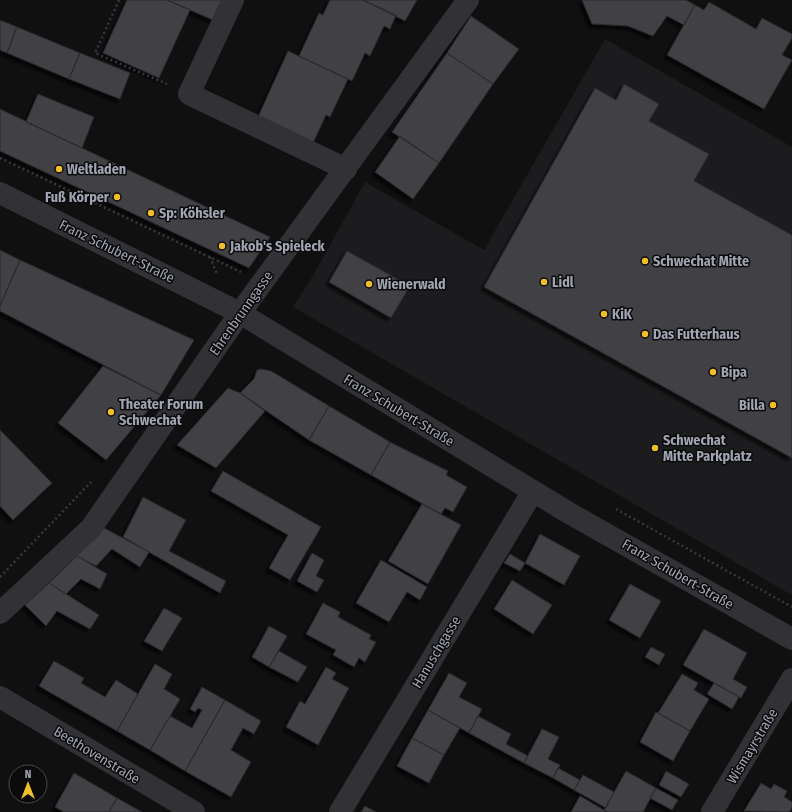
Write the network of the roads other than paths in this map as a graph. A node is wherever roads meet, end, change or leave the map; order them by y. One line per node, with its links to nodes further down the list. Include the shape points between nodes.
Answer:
1 (233, 0): 3 (street, via 189,94)
2 (468, 0): 3 (street, Ehrenbrunngasse)
3 (346, 169): 5 (street, Ehrenbrunngasse)
4 (0, 193): 5 (street, Franz Schubert-Straße)
5 (240, 313): 6 (street, Franz Schubert-Straße); 7 (street, Ehrenbrunngasse, via 91,528)
6 (533, 491): 8 (street, Franz Schubert-Straße); 12 (street, Hanuschgasse)
7 (0, 612)
8 (792, 639)
9 (792, 679): 13 (street, Wismayrstraße)
10 (0, 697): 11 (street, Beethovenstraße)
11 (194, 812)
12 (340, 812)
13 (712, 812)

